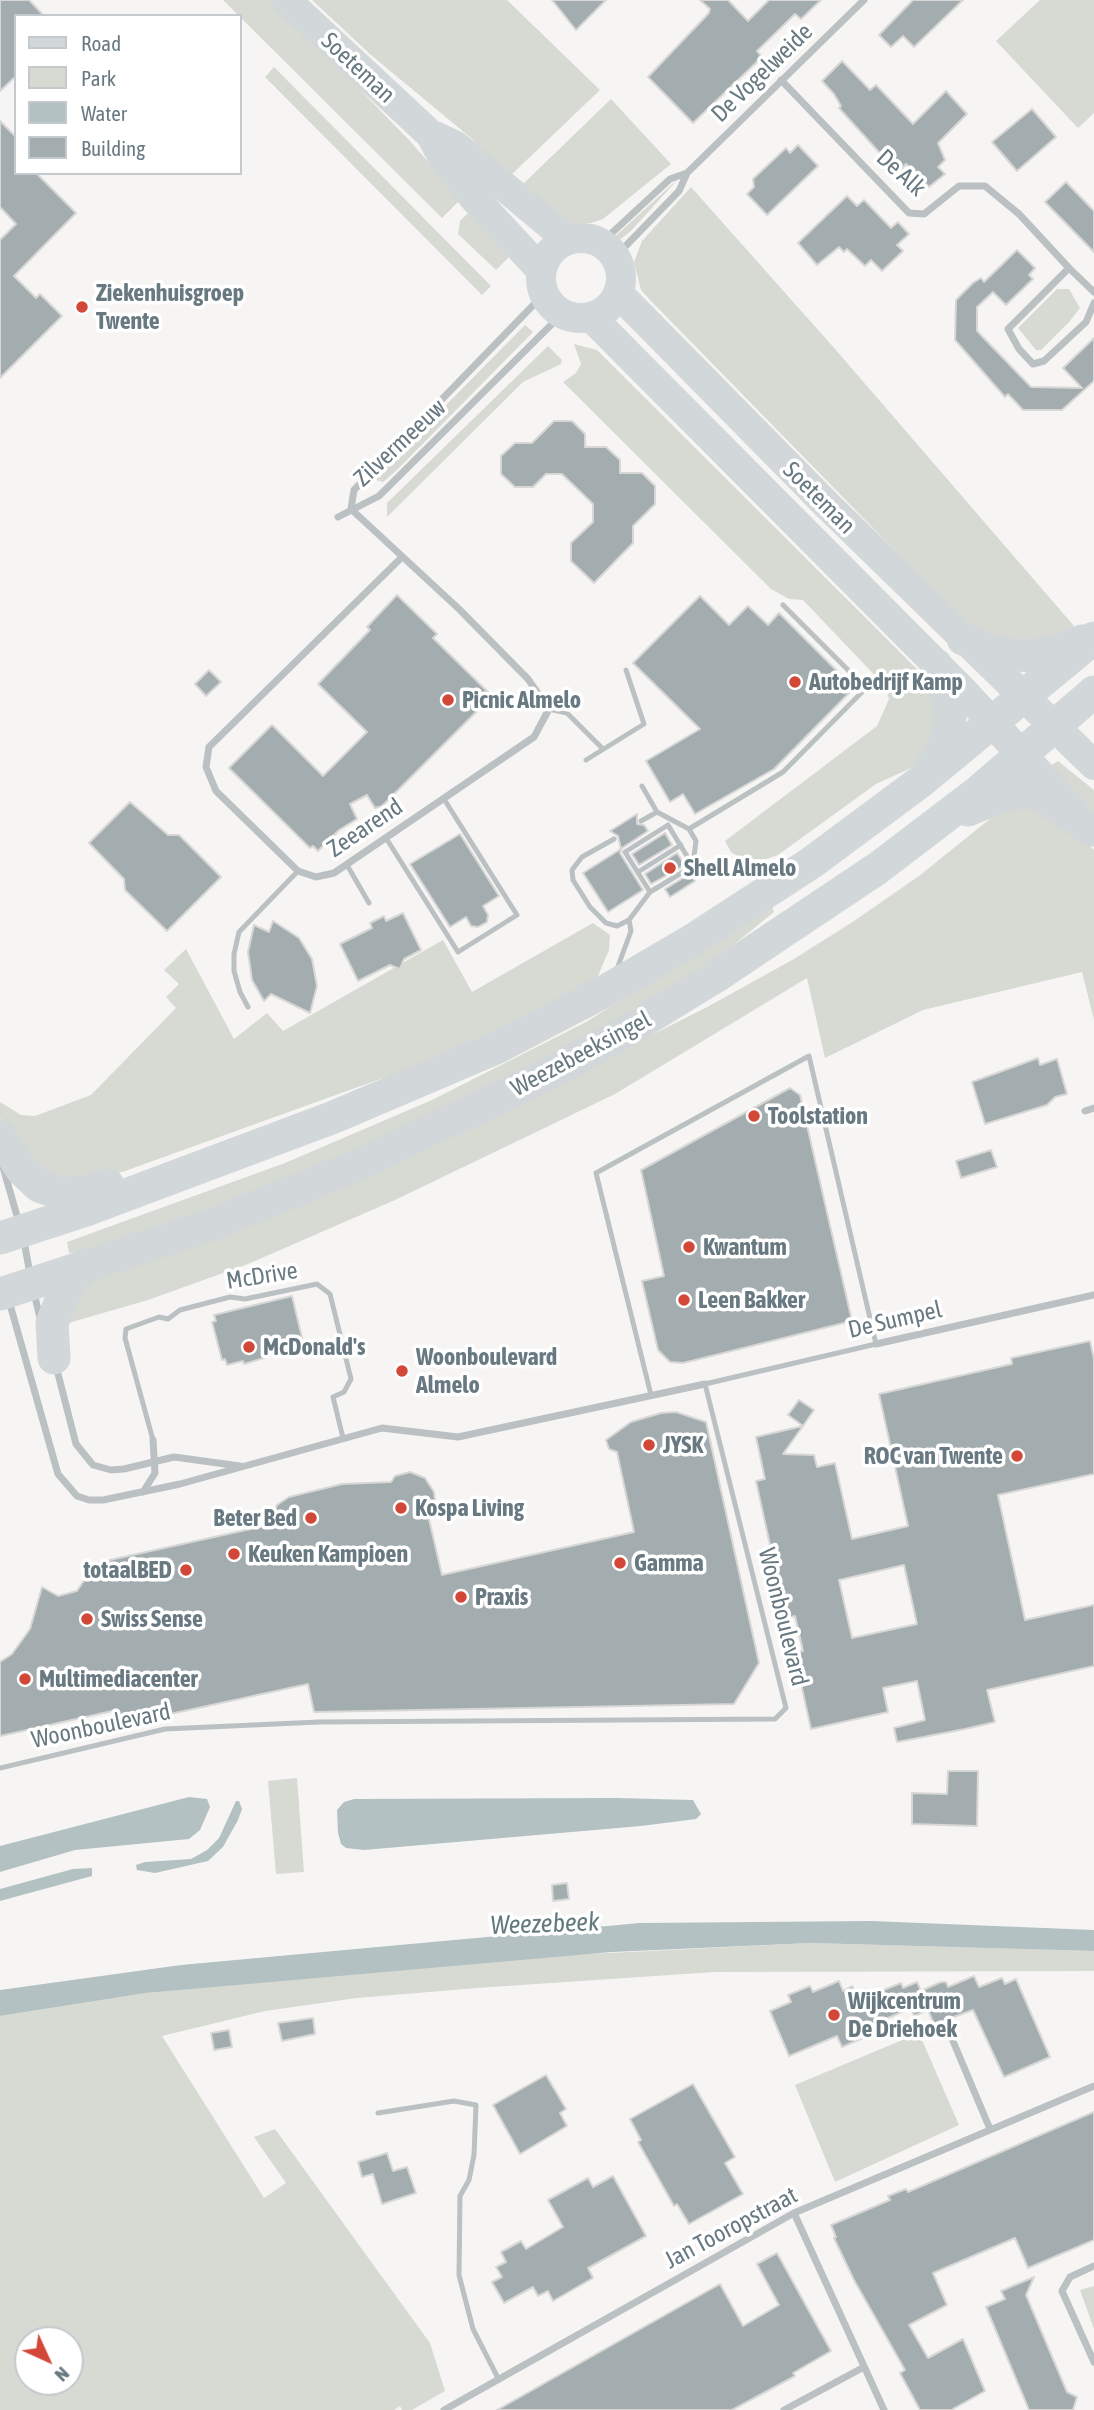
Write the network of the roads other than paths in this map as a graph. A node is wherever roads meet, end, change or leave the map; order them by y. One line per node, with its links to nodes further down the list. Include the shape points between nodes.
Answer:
1 (286, 0): 4 (street, Soeteman)
2 (864, 0): 3 (street, De Vogelweide)
3 (781, 80): 5 (street, De Vogelweide); 8 (street, De Alk, via 909,213 924,214 958,186 985,186 1019,214)
4 (431, 135): 6 (street, Soeteman, via 456,146); 11 (street, Soeteman, via 474,198)
5 (687, 173): 7 (street, De Vogelweide, via 679,191); 7 (street, De Vogelweide, via 670,179)
6 (568, 240): 7 (street, via 591,239); 11 (street, via 551,251)
7 (608, 250): 10 (street, via 621,275)
8 (1069, 268): 9 (street, De Alk); 12 (street, via 1007,329 1019,349 1034,364 1044,361 1086,322)
9 (1094, 292)
10 (618, 293): 11 (street, via 607,309); 18 (street, Soeteman)
11 (560, 299): 13 (street, Zilvermeeuw, via 379,496); 13 (street, Zilvermeeuw, via 354,490); 19 (street, Soeteman)
12 (1094, 303)
13 (351, 509): 14 (street); 15 (street)
14 (338, 517)
15 (401, 558): 24 (street, via 518,669); 45 (street, via 209,747 206,767 216,791)
16 (783, 605): 37 (lane, via 866,688 783,772)
17 (1094, 637): 18 (main road, via 1063,650 1027,656 995,652); 23 (main road, Weezebeeksingel)
18 (963, 639): 23 (street, Soeteman)
19 (936, 665): 25 (street, Soeteman); 31 (main road, via 950,723 947,740)
20 (626, 670): 27 (lane, via 644,724)
21 (1094, 692): 26 (main road, Weezebeeksingel)
22 (564, 694): 24 (lane)
23 (1024, 699): 25 (main road, Weezebeeksingel); 26 (street, Soeteman)
24 (549, 709): 27 (lane, via 567,713); 33 (street, Zeearend, via 534,737)
25 (993, 724): 28 (street, Soeteman); 31 (main road, Weezebeeksingel)
26 (1054, 727): 28 (main road, Weezebeeksingel); 30 (street, Soeteman)
27 (602, 748): 29 (lane)
28 (1021, 755): 36 (main road, Weezebeeksingel); 38 (street, Soeteman)
29 (586, 760)
30 (1094, 765)
31 (920, 782): 50 (main road, Weezebeeksingel, via 702,934)
32 (642, 786): 34 (lane)
33 (444, 799): 39 (street, Zeearend); 39 (lane, via 517,915 458,952)
34 (657, 812): 35 (lane); 37 (lane)
35 (641, 821)
36 (939, 821): 38 (main road, via 1001,796 1024,792); 58 (main road, Weezebeeksingel, via 715,977 541,1077 356,1166 208,1226)
37 (690, 830): 43 (lane, via 696,841)
38 (1093, 831)
39 (386, 838): 42 (street, Zeearend)
40 (614, 838): 49 (lane, via 582,857 572,870 573,880 606,923 617,926)
41 (681, 845): 43 (lane); 46 (lane); 46 (lane, via 668,825 625,852)
42 (346, 864): 45 (street, Zeearend, via 316,877); 48 (lane)
43 (693, 866): 44 (lane, via 737,872); 47 (lane)
44 (776, 869)
45 (298, 871): 51 (lane, via 239,932 234,971)
46 (638, 872): 47 (lane)
47 (650, 892): 49 (lane)
48 (369, 903)
49 (629, 920): 50 (lane, via 631,931)
50 (609, 989): 56 (main road, Weezebeeksingel, via 498,1047 416,1083)
51 (248, 1007)
52 (1094, 1108): 53 (street)
53 (1085, 1111)
54 (0, 1136): 56 (main road, via 22,1170 39,1186 60,1193 85,1192 125,1180)
55 (0, 1155): 57 (street)
56 (169, 1179): 57 (main road, Weezebeeksingel)
57 (11, 1234): 59 (street)
58 (85, 1266): 59 (main road, Weezebeeksingel); 62 (main road, via 67,1284 52,1322)
59 (10, 1287): 62 (street, via 38,1313); 69 (street, via 62,1480 77,1496 89,1500)
60 (1094, 1295): 61 (street, De Sumpel)
61 (876, 1344): 63 (lane, De Sumpel); 64 (lane, via 809,1056 596,1173)
62 (54, 1358): 67 (street, via 76,1444 84,1457 111,1470)
63 (705, 1384): 64 (street); 70 (lane, Woonboulevard, via 786,1708 775,1719 319,1722 165,1729)
64 (651, 1395): 65 (street, via 458,1437 382,1428)
65 (343, 1438): 66 (lane, McDrive, via 333,1397 344,1392 351,1379 330,1294 317,1284 245,1299 230,1297 126,1329); 68 (street)
66 (153, 1440): 67 (street)
67 (155, 1462): 68 (street, via 174,1457); 69 (street, via 155,1474)
68 (244, 1466): 69 (street)
69 (142, 1492)
70 (0, 1768)
71 (950, 2035): 74 (street)
72 (1094, 2086): 74 (street, Jan Tooropstraat)
73 (378, 2113): 79 (lane, via 454,2101 476,2105 474,2155 460,2196 459,2275 473,2329)
74 (990, 2129): 75 (street, Jan Tooropstraat)
75 (794, 2213): 78 (street); 79 (street, Jan Tooropstraat)
76 (1094, 2266): 77 (street, via 1070,2277 1062,2291)
77 (1094, 2362)
78 (864, 2367): 81 (street); 82 (street)
79 (499, 2380): 80 (street, Jan Tooropstraat)
80 (444, 2410)
81 (784, 2410)
82 (884, 2410)

